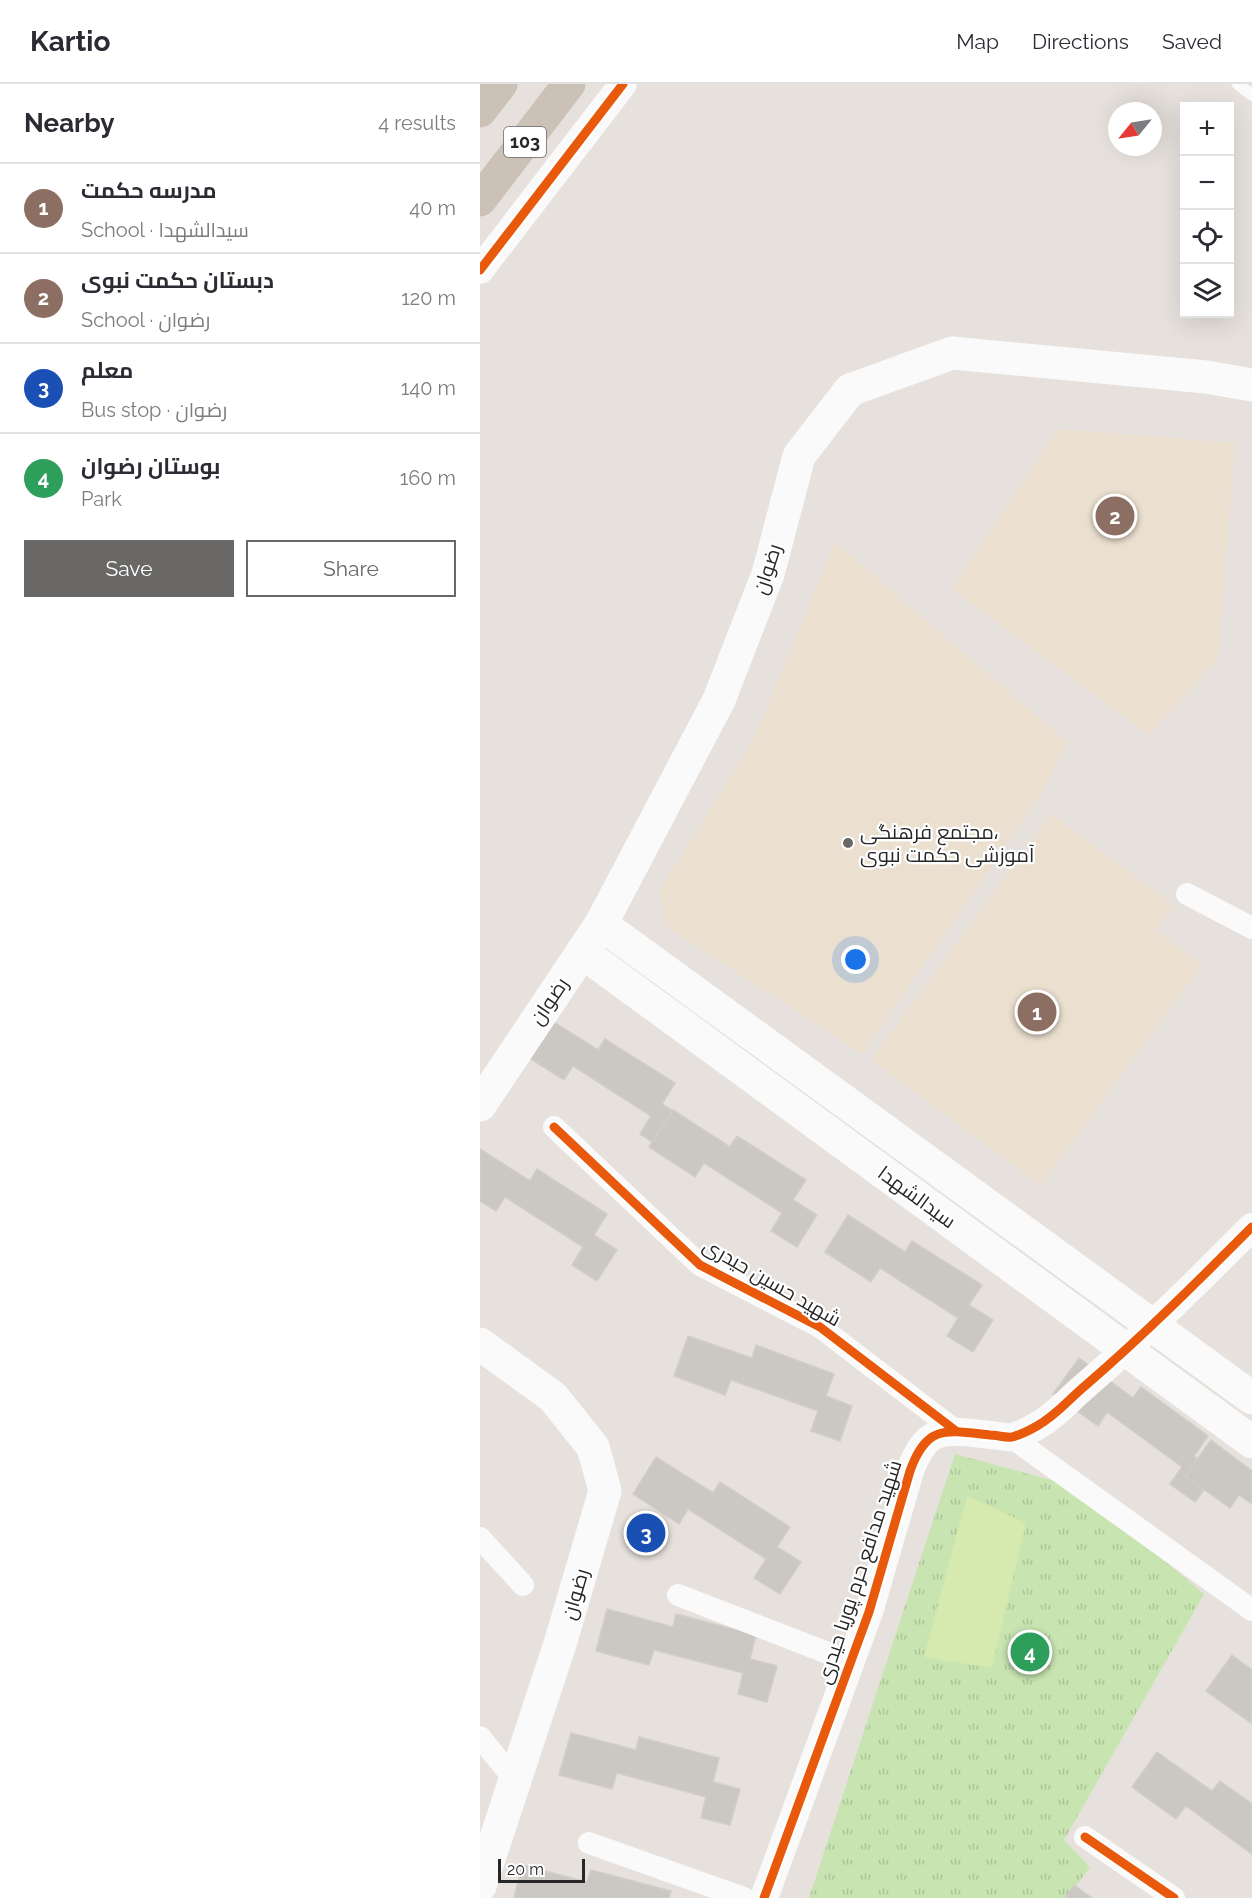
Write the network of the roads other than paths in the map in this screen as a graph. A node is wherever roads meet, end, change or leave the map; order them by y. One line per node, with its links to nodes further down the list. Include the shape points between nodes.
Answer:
1 (501, 84): 6 (highway, 103)
2 (569, 84): 7 (highway, 103)
3 (623, 84): 8 (street)
4 (1238, 84): 5 (lane)
5 (1252, 95)
6 (480, 111)
7 (480, 200)
8 (480, 270)
9 (1252, 385): 11 (main road, رضوان, via 1206,377 952,353 850,390 799,456 768,574 719,700)
10 (1187, 894): 12 (street)
11 (600, 924): 13 (main road, رضوان); 17 (main road, سیدالشهدا)
12 (1252, 928)
13 (582, 952): 14 (main road, رضوان); 19 (main road, سیدالشهدا)
14 (480, 1105)
15 (554, 1127): 21 (street, شهید حسین حیدری, via 700,1265 820,1327)
16 (1252, 1227): 17 (street, شهید مدافع حرم پوریا حیدری)
17 (1153, 1325): 19 (street, شهید مدافع حرم پوریا حیدری); 20 (main road, سیدالشهدا)
18 (480, 1344): 30 (main road, رضوان, via 554,1397 593,1448 606,1491)
19 (1126, 1350): 22 (street, شهید مدافع حرم پوریا حیدری, via 1060,1411); 23 (main road, سیدالشهدا)
20 (1252, 1398)
21 (956, 1431): 22 (street, شهید مدافع حرم پوریا حیدری); 28 (street, شهید مدافع حرم پوریا حیدری, via 934,1434 916,1454)
22 (1011, 1437): 27 (street)
23 (1252, 1442)
24 (480, 1538): 25 (street)
25 (523, 1586)
26 (678, 1595): 28 (street)
27 (1252, 1610)
28 (851, 1662): 35 (street, شهید مدافع حرم پوریا حیدری)
29 (480, 1737): 30 (street)
30 (515, 1780): 33 (main road, رضوان)
31 (1085, 1837): 36 (street)
32 (590, 1843): 34 (street)
33 (480, 1886)
34 (744, 1898)
35 (764, 1898)
36 (1174, 1898)

